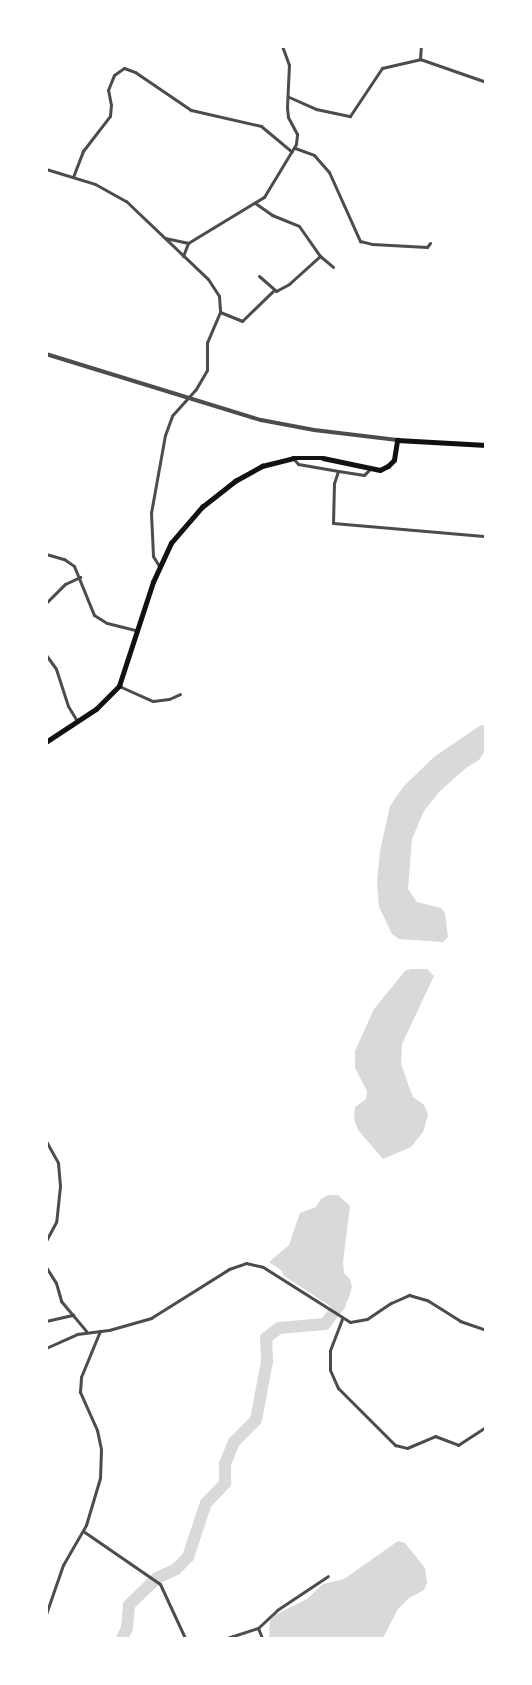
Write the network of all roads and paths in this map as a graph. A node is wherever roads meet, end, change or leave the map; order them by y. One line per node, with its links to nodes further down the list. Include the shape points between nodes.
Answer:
1 (282, 46): 5 (street, via 290,73)
2 (421, 46): 3 (street)
3 (420, 59): 4 (street); 5 (street, via 382,68 350,116 316,109)
4 (486, 82)
5 (289, 97): 6 (street, via 288,117 297,134)
6 (293, 150): 8 (street, via 261,126 191,110 124,68 114,75 108,90 110,116 83,151); 9 (street, via 270,190); 12 (street, via 314,155 324,166 360,241 427,247)
7 (46, 169): 8 (street)
8 (73, 177): 10 (street, via 126,201)
9 (255, 203): 11 (street); 14 (street, via 299,226)
10 (164, 238): 11 (street); 13 (street)
11 (189, 243): 13 (street)
12 (430, 243)
13 (183, 256): 18 (street, via 215,288)
14 (320, 256): 15 (street); 17 (street, via 290,285)
15 (333, 267)
16 (259, 276): 17 (street)
17 (273, 291): 18 (street, via 242,321)
18 (220, 312): 20 (street, via 209,334 207,370)
19 (46, 354): 20 (street)
20 (186, 399): 21 (street, via 280,424); 28 (street, via 169,423 154,489 153,556)
21 (397, 440): 22 (main road); 24 (main road, via 394,459 388,466)
22 (486, 445)
23 (293, 458): 24 (main road, via 323,458); 25 (street, via 298,464); 28 (main road, via 262,466 228,486 186,524)
24 (370, 469): 25 (street, via 364,476)
25 (338, 471): 26 (street, via 333,523)
26 (486, 536)
27 (46, 554): 29 (street, via 70,562)
28 (159, 566): 31 (main road)
29 (80, 577): 30 (street, via 65,584); 31 (street, via 94,615)
30 (46, 603)
31 (138, 632): 33 (main road)
32 (46, 656): 35 (street, via 56,669)
33 (119, 686): 34 (street, via 159,702); 35 (main road, via 109,699)
34 (180, 694)
35 (77, 722): 36 (main road)
36 (46, 742)
37 (46, 1141): 38 (street, via 57,1163 60,1186 56,1222)
38 (46, 1241)
39 (46, 1267): 40 (street, via 61,1301)
40 (73, 1315): 42 (street); 44 (street)
41 (342, 1319): 43 (street, via 359,1323 409,1295); 45 (street, via 263,1267 246,1263 229,1269 151,1318); 47 (street, via 330,1351 330,1370 338,1388 395,1445 407,1448 435,1436 458,1444)
42 (46, 1321)
43 (486, 1330)
44 (86, 1331): 45 (street); 46 (street)
45 (100, 1331): 48 (street, via 80,1386 97,1430 101,1470)
46 (46, 1348)
47 (486, 1427)
48 (83, 1531): 50 (street, via 63,1565); 52 (street, via 160,1584)
49 (328, 1576): 51 (street, via 277,1610)
50 (46, 1614)
51 (258, 1628): 53 (street); 54 (street)
52 (185, 1638)
53 (227, 1638)
54 (262, 1638)

